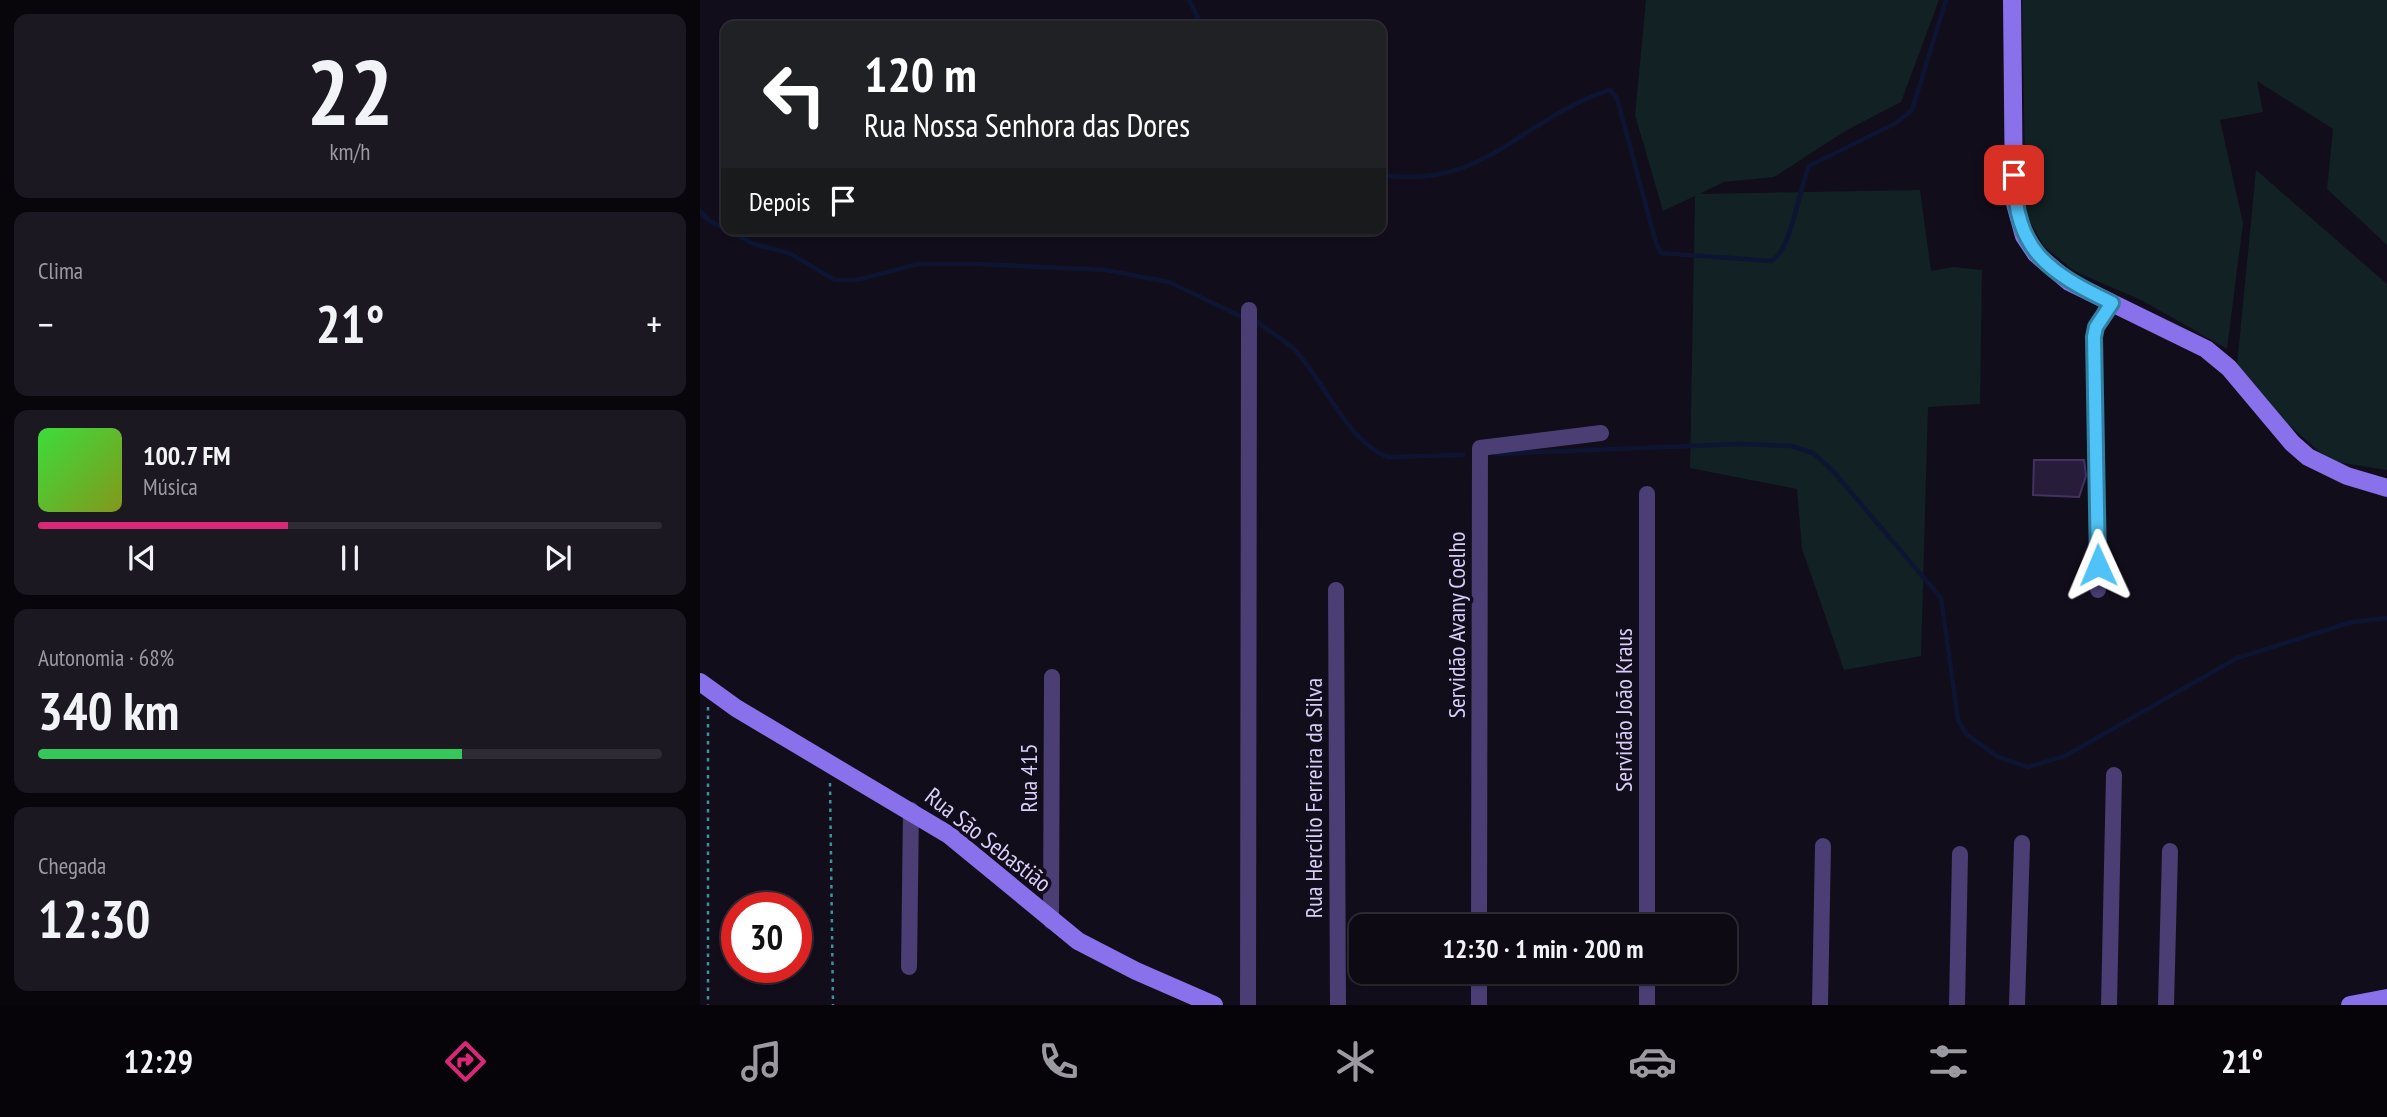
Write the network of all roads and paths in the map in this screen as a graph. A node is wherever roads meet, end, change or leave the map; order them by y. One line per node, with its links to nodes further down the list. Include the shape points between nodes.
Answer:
1 (2012, 0): 2 (street, via 2014,200 2020,226 2036,254 2055,273)
2 (2112, 303): 5 (street, via 2193,340 2218,358 2308,457); 8 (street, via 2094,337)
3 (1249, 310): 28 (street)
4 (1601, 433): 18 (street, Servidão Avany Coelho, via 1480,448)
5 (2387, 488)
6 (1647, 494): 19 (street, Servidão João Kraus)
7 (1336, 590): 29 (street, Rua Hercílio Ferreira da Silva)
8 (2098, 590)
9 (1052, 677): 20 (street, Rua 415)
10 (705, 686): 11 (street, Rua São Sebastião); 25 (path)
11 (830, 762): 13 (street, Rua São Sebastião); 26 (path)
12 (2113, 775): 35 (street)
13 (911, 810): 20 (street, Rua São Sebastião, via 984,863); 21 (street)
14 (2022, 843): 34 (street)
15 (1823, 846): 32 (street)
16 (2170, 852): 36 (street)
17 (1960, 854): 33 (street)
18 (1479, 914)
19 (1647, 914)
20 (1051, 921): 27 (street, Rua São Sebastião, via 1112,959)
21 (909, 967)
22 (1479, 984): 30 (street)
23 (1647, 984): 31 (street)
24 (2387, 998): 37 (street)
25 (708, 1005)
26 (832, 1005)
27 (1214, 1005)
28 (1248, 1005)
29 (1338, 1005)
30 (1479, 1005)
31 (1647, 1005)
32 (1820, 1005)
33 (1957, 1005)
34 (2017, 1005)
35 (2109, 1005)
36 (2166, 1005)
37 (2350, 1005)

